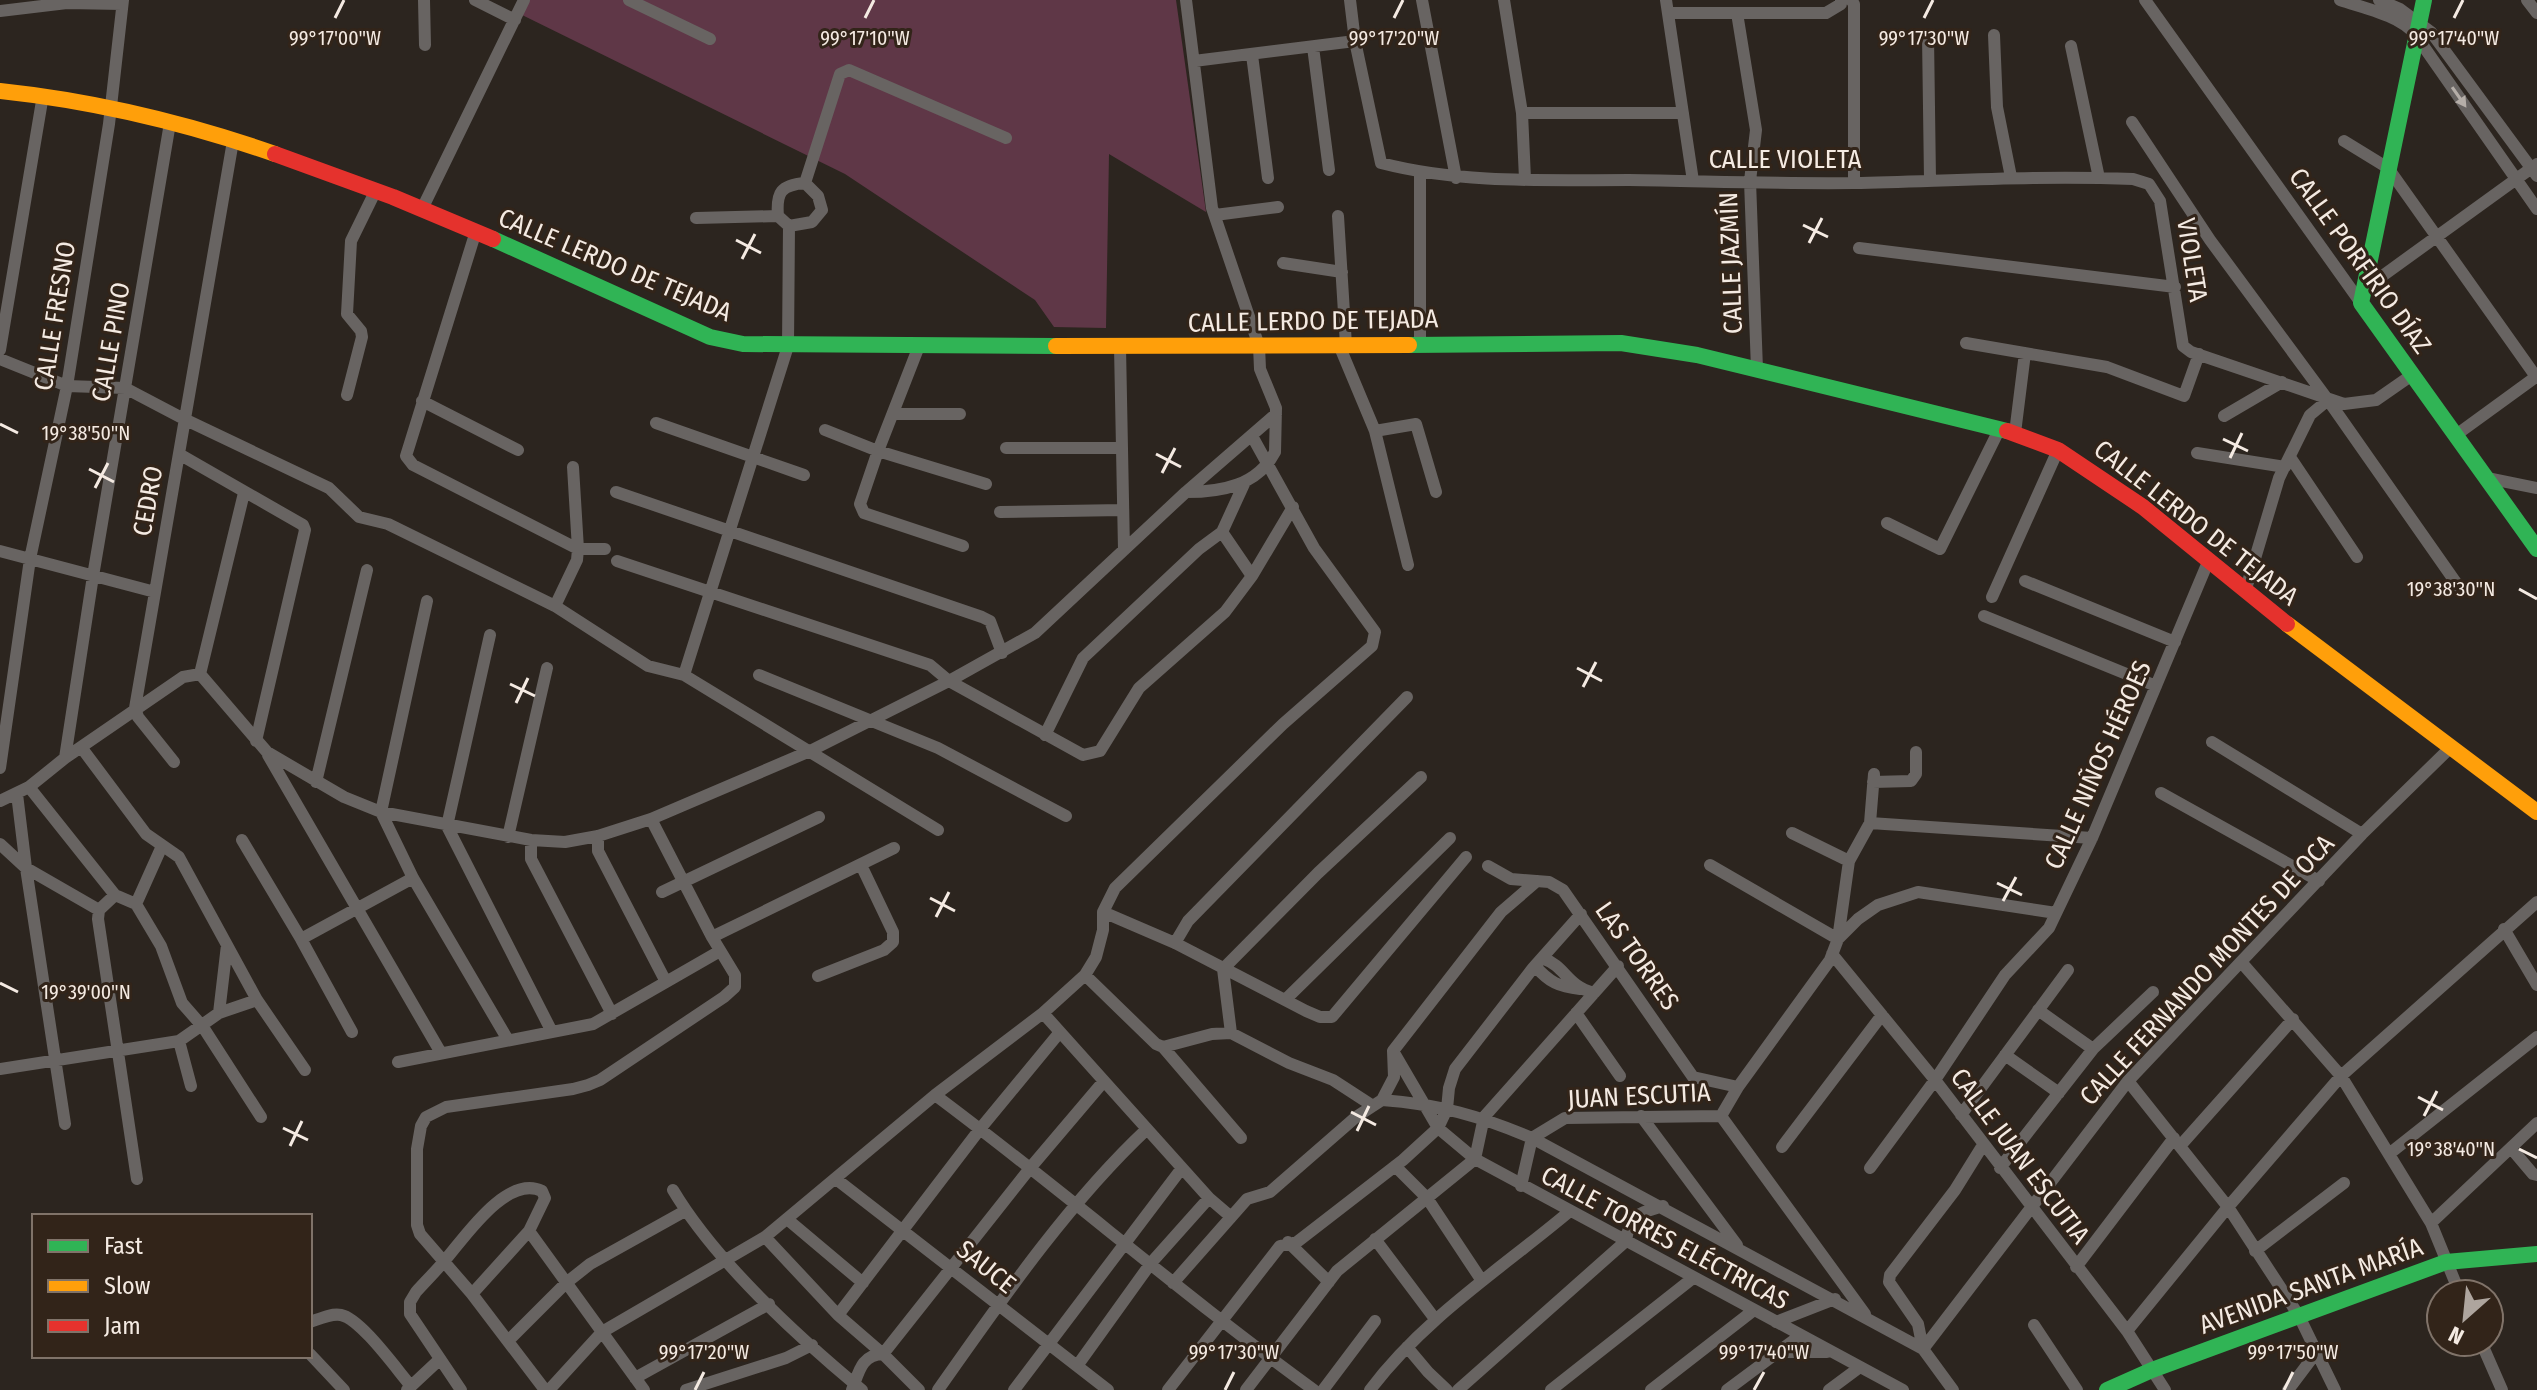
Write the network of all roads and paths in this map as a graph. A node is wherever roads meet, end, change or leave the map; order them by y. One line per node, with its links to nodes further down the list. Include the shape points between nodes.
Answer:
1 (424, 0): 27 (street)
2 (475, 0): 21 (street)
3 (524, 0): 21 (street)
4 (629, 0): 25 (street)
5 (1186, 0): 31 (street)
6 (1350, 0): 26 (street)
7 (1422, 0): 48 (street)
8 (1504, 0): 35 (street)
9 (1841, 0): 19 (street, via 1826,13)
10 (1851, 0): 56 (street)
11 (2145, 0): 75 (street, CALLE PORFIRIO DÍAZ)
12 (2340, 0): 22 (street)
13 (2379, 0): 22 (street)
14 (2424, 0): 22 (main road)
15 (2527, 0): 20 (street)
16 (122, 2): 18 (street); 34 (street, CALLE FRESNO)
17 (1667, 6): 19 (street); 36 (street)
18 (0, 11)
19 (1737, 13): 54 (street, CALLE JAZMÍN, via 1756,130)
20 (2537, 13)
21 (515, 20): 62 (street)
22 (2418, 27): 42 (main road); 43 (street, via 2431,32); 51 (street, one-way to 51, via 2424,47)
23 (1994, 35): 46 (street, via 1997,107)
24 (1928, 36): 52 (street)
25 (710, 39)
26 (1355, 41): 29 (street); 45 (street, CALLE VIOLETA, via 1381,163)
27 (425, 45)
28 (2071, 46): 49 (street)
29 (1313, 47): 30 (street); 44 (street)
30 (1252, 55): 31 (street); 47 (street)
31 (1194, 61): 64 (street)
32 (0, 91): 33 (main road, CALLE LERDO DE TEJADA)
33 (43, 95): 34 (main road, CALLE LERDO DE TEJADA); 83 (street)
34 (110, 107): 38 (main road, CALLE LERDO DE TEJADA); 91 (street, CALLE FRESNO)
35 (1522, 113): 36 (street); 50 (street)
36 (1683, 113): 53 (street)
37 (2132, 122): 60 (street)
38 (170, 123): 40 (main road, CALLE LERDO DE TEJADA); 92 (street, CALLE PINO)
39 (1006, 138): 55 (street, via 849,70 840,74)
40 (233, 141): 58 (main road, CALLE LERDO DE TEJADA); 100 (street, CEDRO)
41 (2344, 141): 42 (street)
42 (2388, 168): 70 (street); 75 (main road)
43 (2535, 169): 51 (street)
44 (1329, 170)
45 (1420, 173): 48 (street, CALLE VIOLETA); 77 (street)
46 (2011, 177): 49 (street, CALLE VIOLETA); 52 (street, CALLE VIOLETA)
47 (1268, 178)
48 (1456, 178): 50 (street, CALLE VIOLETA)
49 (2099, 178): 57 (street, CALLE VIOLETA)
50 (1525, 179): 53 (street, CALLE VIOLETA)
51 (2516, 179): 63 (street); 70 (street)
52 (1930, 180): 56 (street, CALLE VIOLETA)
53 (1693, 181): 54 (street, CALLE VIOLETA)
54 (1750, 181): 56 (street, CALLE VIOLETA); 87 (street, CALLE JAZMÍN)
55 (805, 183): 65 (street, via 783,189); 68 (street, via 818,196 822,210 812,222)
56 (1854, 183)
57 (2149, 184): 59 (street, VIOLETA)
58 (376, 190): 62 (main road, CALLE LERDO DE TEJADA); 93 (street, via 351,241 347,314 362,337)
59 (2160, 201): 60 (street); 74 (street, VIOLETA)
60 (2187, 206): 94 (street)
61 (1278, 207): 64 (street)
62 (422, 209): 69 (main road, CALLE LERDO DE TEJADA)
63 (2537, 209)
64 (1215, 215): 81 (street)
65 (778, 216): 67 (street); 68 (street)
66 (1338, 216): 73 (street)
67 (696, 218)
68 (789, 226): 79 (street)
69 (476, 231): 79 (main road, CALLE LERDO DE TEJADA, via 710,337); 95 (street)
70 (2437, 235): 75 (street); 89 (street)
71 (1859, 248): 74 (street)
72 (1283, 263): 73 (street)
73 (1342, 272): 78 (street)
74 (2175, 287): 85 (street, VIOLETA, via 2183,346)
75 (2362, 297): 88 (main road, CALLE PORFIRIO DÍAZ)
76 (1966, 343): 84 (street)
77 (1420, 344): 78 (main road, CALLE LERDO DE TEJADA); 87 (main road, CALLE LERDO DE TEJADA, via 1621,343)
78 (1343, 345): 81 (main road, CALLE LERDO DE TEJADA); 103 (street)
79 (788, 346): 80 (main road, CALLE LERDO DE TEJADA); 114 (street)
80 (919, 346): 82 (main road, CALLE LERDO DE TEJADA); 96 (street)
81 (1259, 346): 82 (main road, CALLE LERDO DE TEJADA); 98 (street, via 1260,369)
82 (1120, 347): 108 (street)
83 (0, 350)
84 (2025, 353): 85 (street, via 2107,367 2184,396); 104 (street)
85 (2199, 354): 90 (street)
86 (0, 359): 91 (street)
87 (1757, 369): 104 (main road, CALLE LERDO DE TEJADA)
88 (2412, 375): 94 (street, via 2376,400); 105 (main road, CALLE PORFIRIO DÍAZ)
89 (2537, 377): 105 (street)
90 (2282, 382): 94 (street); 99 (street)
91 (67, 386): 92 (street); 140 (street, CALLE FRESNO)
92 (125, 388): 100 (street); 145 (street, CALLE PINO)
93 (347, 395)
94 (2328, 400): 115 (street, via 2310,415); 148 (street)
95 (422, 401): 109 (street); 134 (street, via 406,456 413,465)
96 (893, 414): 97 (street); 111 (street)
97 (960, 414)
98 (1276, 414): 106 (street); 116 (street, via 1276,447)
99 (2224, 416)
100 (184, 419): 113 (street, CEDRO); 154 (street, via 329,488 359,517 388,524)
101 (656, 423): 114 (street)
102 (825, 430): 111 (street)
103 (1375, 431): 125 (street, via 1416,424); 143 (street)
104 (2008, 431): 110 (main road, CALLE LERDO DE TEJADA); 130 (street, via 1940,549)
105 (2456, 435): 119 (main road, CALLE PORFIRIO DÍAZ)
106 (1252, 436): 116 (street); 124 (street)
107 (1006, 448): 108 (street)
108 (1122, 448): 128 (street)
109 (518, 450)
110 (2058, 450): 142 (main road, CALLE LERDO DE TEJADA, via 2143,507); 152 (street)
111 (878, 451): 120 (street); 133 (street, via 860,504 864,513)
112 (2197, 453): 115 (street)
113 (179, 454): 126 (street); 149 (street, CEDRO)
114 (755, 457): 118 (street); 131 (street)
115 (2287, 462): 139 (street); 150 (street)
116 (1267, 463): 121 (street); 127 (street)
117 (573, 467): 134 (street)
118 (804, 475)
119 (2487, 478): 122 (street); 136 (main road, CALLE PORFIRIO DÍAZ)
120 (986, 484)
121 (1244, 484): 124 (street); 132 (street)
122 (2537, 488)
123 (616, 492): 131 (street)
124 (1186, 492): 137 (street)
125 (1436, 492)
126 (244, 493): 160 (street); 169 (street, via 305,530)
127 (1293, 507): 146 (street); 219 (street, via 1314,548 1375,632 1372,646 1283,724 1115,888)
128 (1123, 510): 129 (street); 137 (street)
129 (1000, 512)
130 (1887, 523)
131 (731, 532): 151 (street); 158 (street, via 982,617 990,621)
132 (1222, 532): 146 (street); 168 (street, via 1083,658)
133 (963, 546)
134 (578, 549): 135 (street); 154 (street)
135 (605, 549)
136 (2537, 549)
137 (1124, 550): 158 (street, via 1035,633)
138 (0, 551): 140 (street)
139 (2357, 557)
140 (30, 559): 145 (street); 178 (street, CALLE FRESNO)
141 (617, 561): 151 (street)
142 (2208, 562): 150 (main road, CALLE LERDO DE TEJADA); 157 (street, CALLE NIÑOS HÉROES)
143 (1408, 565)
144 (367, 570): 180 (street)
145 (93, 576): 149 (street); 176 (street, CALLE PINO)
146 (1252, 576): 168 (street, via 1225,612 1139,688 1100,751 1083,755)
147 (2025, 581): 157 (street)
148 (2459, 587)
149 (155, 592): 166 (street, CEDRO)
150 (2245, 592): 172 (main road, CALLE LERDO DE TEJADA)
151 (711, 593): 161 (street); 163 (street, via 930,665)
152 (1992, 597)
153 (427, 601): 184 (street)
154 (555, 606): 161 (street, via 648,666)
155 (1984, 616): 164 (street)
156 (490, 635): 190 (street)
157 (2175, 642): 164 (street, CALLE NIÑOS HÉROES)
158 (1002, 653): 163 (street)
159 (547, 668): 195 (street)
160 (200, 674): 166 (street, via 183,677); 169 (street)
161 (684, 675): 173 (street)
162 (759, 675): 167 (street)
163 (949, 681): 167 (street); 168 (street)
164 (2156, 686): 197 (street, CALLE NIÑOS HÉROES)
165 (1407, 697): 226 (street, via 1188,921)
166 (135, 708): 171 (street); 177 (street)
167 (873, 721): 173 (street); 186 (street, via 938,748)
168 (1045, 735)
169 (256, 741): 174 (street)
170 (2212, 742): 193 (street)
171 (81, 747): 176 (street); 201 (street, via 146,834)
172 (2450, 748): 185 (main road, CALLE LERDO DE TEJADA); 193 (street, CALLE FERNANDO MONTES DE OCA)
173 (810, 751): 188 (street); 191 (street)
174 (267, 752): 180 (street); 217 (street)
175 (1916, 752): 189 (street, via 1911,781 1873,778)
176 (65, 758): 181 (street)
177 (174, 762)
178 (0, 768)
179 (1421, 777): 233 (street)
180 (316, 782): 184 (street)
181 (23, 790): 183 (street); 208 (street); 214 (street)
182 (2161, 793): 212 (street)
183 (0, 801)
184 (381, 812): 190 (street); 209 (street)
185 (2537, 812)
186 (1066, 816)
187 (819, 817): 210 (street)
188 (651, 819): 194 (street); 210 (street)
189 (1870, 823): 197 (street); 204 (street)
190 (447, 826): 195 (street); 252 (street)
191 (938, 830)
192 (1792, 833): 204 (street)
193 (2362, 834): 212 (street, CALLE FERNANDO MONTES DE OCA)
194 (598, 836): 199 (street, via 565,842); 237 (street, via 598,851)
195 (508, 837): 199 (street)
196 (1450, 838): 242 (street)
197 (2092, 838): 220 (street, CALLE NIÑOS HÉROES)
198 (242, 840): 224 (street)
199 (531, 840): 247 (street, via 531,859)
200 (0, 844): 208 (street)
201 (162, 846): 216 (street); 227 (street, via 179,857)
202 (894, 848): 205 (street)
203 (1466, 857): 242 (street, via 1332,1017 1320,1017)
204 (1849, 861): 225 (street)
205 (861, 865): 223 (street); 236 (street, via 893,942)
206 (1710, 865): 225 (street)
207 (1488, 866): 211 (street, LAS TORRES, via 1511,879)
208 (26, 868): 218 (street); 264 (street)
209 (413, 878): 217 (street); 256 (street)
210 (683, 881): 213 (street); 223 (street)
211 (1537, 881): 221 (street, LAS TORRES, via 1563,890); 261 (street, via 1501,912)
212 (2319, 881): 231 (street, CALLE FERNANDO MONTES DE OCA)
213 (662, 892)
214 (115, 895): 216 (street); 218 (street)
215 (2537, 902): 222 (street)
216 (136, 904): 250 (street, via 161,946 182,1003)
217 (358, 908): 224 (street); 262 (street)
218 (99, 910): 260 (street)
219 (1103, 912): 226 (street); 235 (street, via 1096,957)
220 (2056, 913): 225 (street, via 1918,892 1878,905); 270 (street, CALLE NIÑOS HÉROES, via 2049,928 2005,975)
221 (1581, 914): 230 (street); 232 (street, LAS TORRES)
222 (2504, 929): 238 (street); 269 (street)
223 (712, 937): 228 (street)
224 (301, 939): 251 (street)
225 (1838, 939): 229 (street)
226 (1175, 943): 233 (street)
227 (227, 944): 241 (street); 244 (street)
228 (720, 951): 237 (street); 331 (street, via 735,975 735,987 600,1080 573,1089 446,1107 426,1117 417,1149 417,1225)
229 (1832, 954): 248 (street, CALLE JUAN ESCUTIA); 274 (street)
230 (1538, 962): 239 (street, via 1547,979 1560,987); 279 (street, via 1455,1069)
231 (2242, 963): 249 (street); 272 (street, CALLE FERNANDO MONTES DE OCA)
232 (1618, 966): 239 (street); 274 (street, LAS TORRES, via 1693,1077)
233 (1223, 969): 242 (street); 254 (street)
234 (2068, 970): 243 (street)
235 (1085, 975): 245 (street); 258 (street)
236 (818, 976)
237 (666, 982): 247 (street)
238 (2537, 985)
239 (1588, 991): 246 (street)
240 (2153, 992): 259 (street)
241 (257, 1000): 244 (street); 267 (street)
242 (1285, 1000)
243 (2038, 1010): 259 (street); 263 (street)
244 (219, 1013): 250 (street)
245 (1043, 1013): 253 (street); 276 (street)
246 (1576, 1013): 268 (street); 284 (street)
247 (612, 1014): 252 (street, via 593,1024)
248 (1882, 1015): 270 (street, CALLE JUAN ESCUTIA); 294 (street)
249 (2293, 1019): 269 (street); 292 (street)
250 (203, 1027): 257 (street); 283 (street)
251 (352, 1032)
252 (552, 1032): 256 (street)
253 (1060, 1032): 271 (street); 288 (street)
254 (1231, 1033): 258 (street); 277 (street)
255 (2537, 1037): 296 (street)
256 (508, 1040): 262 (street)
257 (179, 1041): 260 (street); 273 (street)
258 (1163, 1047): 290 (street)
259 (2093, 1049): 275 (street)
260 (117, 1051): 264 (street); 304 (street)
261 (1393, 1051): 277 (street, via 1394,1077); 278 (street, CALLE TORRES ELÉCTRICAS)
262 (441, 1053): 265 (street)
263 (2005, 1055): 275 (street); 280 (street)
264 (57, 1059): 266 (street); 286 (street)
265 (398, 1062)
266 (0, 1069)
267 (305, 1070)
268 (1620, 1076)
269 (2341, 1076): 296 (street); 313 (street)
270 (1935, 1080): 280 (street, CALLE JUAN ESCUTIA); 301 (street, CALLE NIÑOS HÉROES)
271 (1104, 1081): 289 (street); 299 (street)
272 (2128, 1081): 292 (street); 314 (street, CALLE FERNANDO MONTES DE OCA)
273 (191, 1086)
274 (1738, 1087): 282 (street, JUAN ESCUTIA)
275 (2059, 1093): 302 (street)
276 (935, 1095): 288 (street); 305 (street)
277 (1377, 1103): 278 (street, CALLE TORRES ELÉCTRICAS); 317 (street, via 1270,1192 1247,1199)
278 (1423, 1103): 279 (street, CALLE TORRES ELÉCTRICAS); 287 (street, CALLE TORRES ELÉCTRICAS)
279 (1447, 1109): 284 (street, CALLE TORRES ELÉCTRICAS); 287 (street)
280 (1961, 1115): 293 (street, CALLE JUAN ESCUTIA)
281 (1641, 1116): 282 (street, JUAN ESCUTIA); 291 (street, JUAN ESCUTIA, via 1565,1118); 327 (street)
282 (1721, 1116): 349 (street)
283 (261, 1117)
284 (1484, 1117): 291 (street, CALLE TORRES ELÉCTRICAS); 297 (street)
285 (2537, 1123): 295 (street)
286 (65, 1124)
287 (1438, 1128): 297 (street, CALLE TORRES ELÉCTRICAS); 298 (street)
288 (980, 1129): 299 (street); 321 (street)
289 (1147, 1129): 300 (street); 311 (street)
290 (1241, 1138)
291 (1532, 1138): 307 (street); 312 (street, CALLE TORRES ELÉCTRICAS)
292 (2177, 1142): 313 (street); 335 (street)
293 (1983, 1145): 302 (street, CALLE JUAN ESCUTIA); 364 (street, via 1890,1275 1889,1282 1918,1324)
294 (1782, 1147)
295 (2511, 1148): 303 (street); 319 (street)
296 (2389, 1154): 319 (street)
297 (1475, 1159): 307 (street, CALLE TORRES ELÉCTRICAS); 310 (street)
298 (1395, 1166): 310 (street); 325 (street, via 1297,1242)
299 (1031, 1167): 311 (street); 334 (street)
300 (1182, 1168): 309 (street); 326 (street)
301 (1870, 1168)
302 (2000, 1168): 314 (street, CALLE JUAN ESCUTIA)
303 (2537, 1175)
304 (137, 1179)
305 (836, 1179): 318 (street); 321 (street, SAUCE)
306 (2344, 1183): 328 (street)
307 (1521, 1186): 316 (street, CALLE TORRES ELÉCTRICAS)
308 (673, 1190): 315 (street)
309 (1209, 1198): 317 (street); 333 (street)
310 (1427, 1198): 323 (street); 338 (street)
311 (1078, 1205): 326 (street); 346 (street)
312 (1663, 1206): 324 (street, via 1640,1213 1629,1223); 327 (street, CALLE TORRES ELÉCTRICAS)
313 (2228, 1207): 328 (street); 357 (street)
314 (2031, 1208): 335 (street, CALLE JUAN ESCUTIA); 364 (street, CALLE FERNANDO MONTES DE OCA)
315 (685, 1211): 330 (street); 340 (street, via 616,1248)
316 (1570, 1211): 324 (street, CALLE TORRES ELÉCTRICAS); 338 (street)
317 (1230, 1216): 342 (street)
318 (787, 1219): 322 (street); 341 (street)
319 (2431, 1223): 332 (street)
320 (529, 1231): 331 (street, via 545,1198 533,1188 512,1193 487,1210); 340 (street); 343 (street)
321 (904, 1231): 334 (street, SAUCE); 341 (street)
322 (765, 1237): 330 (street); 348 (street)
323 (1375, 1239): 339 (street); 351 (street)
324 (1626, 1241): 336 (street, CALLE TORRES ELÉCTRICAS); 395 (street)
325 (1288, 1242): 339 (street); 354 (street)
326 (1125, 1244): 333 (street); 361 (street)
327 (1739, 1248): 344 (street, CALLE TORRES ELÉCTRICAS)
328 (2255, 1251): 350 (street)
329 (2537, 1254): 332 (main road, AVENIDA SANTA MARÍA)
330 (726, 1259): 345 (street); 358 (street)
331 (444, 1262): 343 (street); 372 (street, via 412,1297 410,1314)
332 (2446, 1262): 337 (street); 350 (main road, AVENIDA SANTA MARÍA)
333 (1151, 1263): 342 (street); 373 (street)
334 (952, 1267): 346 (street, SAUCE); 368 (street)
335 (2076, 1267): 357 (street, CALLE JUAN ESCUTIA)
336 (1693, 1278): 347 (street, CALLE TORRES ELÉCTRICAS); 396 (street)
337 (2453, 1278)
338 (1482, 1281): 351 (street)
339 (1329, 1282): 371 (street)
340 (566, 1283): 358 (street); 360 (street)
341 (863, 1283): 348 (street)
342 (1173, 1283): 354 (street)
343 (472, 1294): 360 (street)
344 (1835, 1299): 349 (street, CALLE TORRES ELÉCTRICAS); 355 (street)
345 (769, 1304): 362 (street); 376 (street)
346 (998, 1305): 361 (street, SAUCE); 386 (street)
347 (1754, 1310): 355 (street, CALLE TORRES ELÉCTRICAS); 397 (street)
348 (838, 1315): 368 (street)
349 (1866, 1316): 364 (street, CALLE TORRES ELÉCTRICAS)
350 (2299, 1316): 367 (street); 375 (main road, AVENIDA SANTA MARÍA)
351 (1435, 1319): 363 (street)
352 (312, 1321): 378 (street, via 344,1316)
353 (1375, 1321): 392 (street)
354 (1222, 1322): 371 (street); 389 (street)
355 (1776, 1322): 359 (street, CALLE TORRES ELÉCTRICAS)
356 (2034, 1325): 402 (street)
357 (2127, 1331): 375 (street, CALLE JUAN ESCUTIA)
358 (602, 1332): 376 (street); 382 (street)
359 (1801, 1335): 365 (street, CALLE TORRES ELÉCTRICAS); 366 (street)
360 (508, 1341): 382 (street)
361 (1048, 1344): 373 (street, SAUCE); 387 (street)
362 (812, 1345): 379 (street); 384 (street)
363 (1407, 1347): 393 (street); 394 (street)
364 (1923, 1349): 401 (street)
365 (1831, 1351): 366 (street); 374 (street, CALLE TORRES ELÉCTRICAS)
366 (1778, 1352): 398 (street)
367 (2316, 1353): 405 (street); 406 (street)
368 (883, 1354): 379 (street, via 866,1360); 385 (street)
369 (312, 1356): 380 (street)
370 (2488, 1358): 407 (street)
371 (1270, 1359): 390 (street); 391 (street)
372 (439, 1360): 378 (street); 381 (street)
373 (1077, 1366): 377 (street, SAUCE)
374 (1860, 1367): 399 (street); 400 (street, CALLE TORRES ELÉCTRICAS)
375 (2152, 1370): 403 (main road, AVENIDA SANTA MARÍA); 404 (street, CALLE JUAN ESCUTIA)
376 (635, 1378): 383 (street)
377 (1091, 1385): 388 (street, SAUCE)
378 (409, 1388)
379 (856, 1388)
380 (344, 1390)
381 (461, 1390)
382 (547, 1390)
383 (644, 1390)
384 (686, 1390)
385 (919, 1390)
386 (938, 1390)
387 (1014, 1390)
388 (1108, 1390)
389 (1168, 1390)
390 (1246, 1390)
391 (1314, 1390)
392 (1323, 1390)
393 (1370, 1390)
394 (1447, 1390)
395 (1458, 1390)
396 (1551, 1390)
397 (1651, 1390)
398 (1727, 1390)
399 (1829, 1390)
400 (1903, 1390)
401 (1953, 1390)
402 (2077, 1390)
403 (2107, 1390)
404 (2165, 1390)
405 (2288, 1390)
406 (2335, 1390)
407 (2502, 1390)

